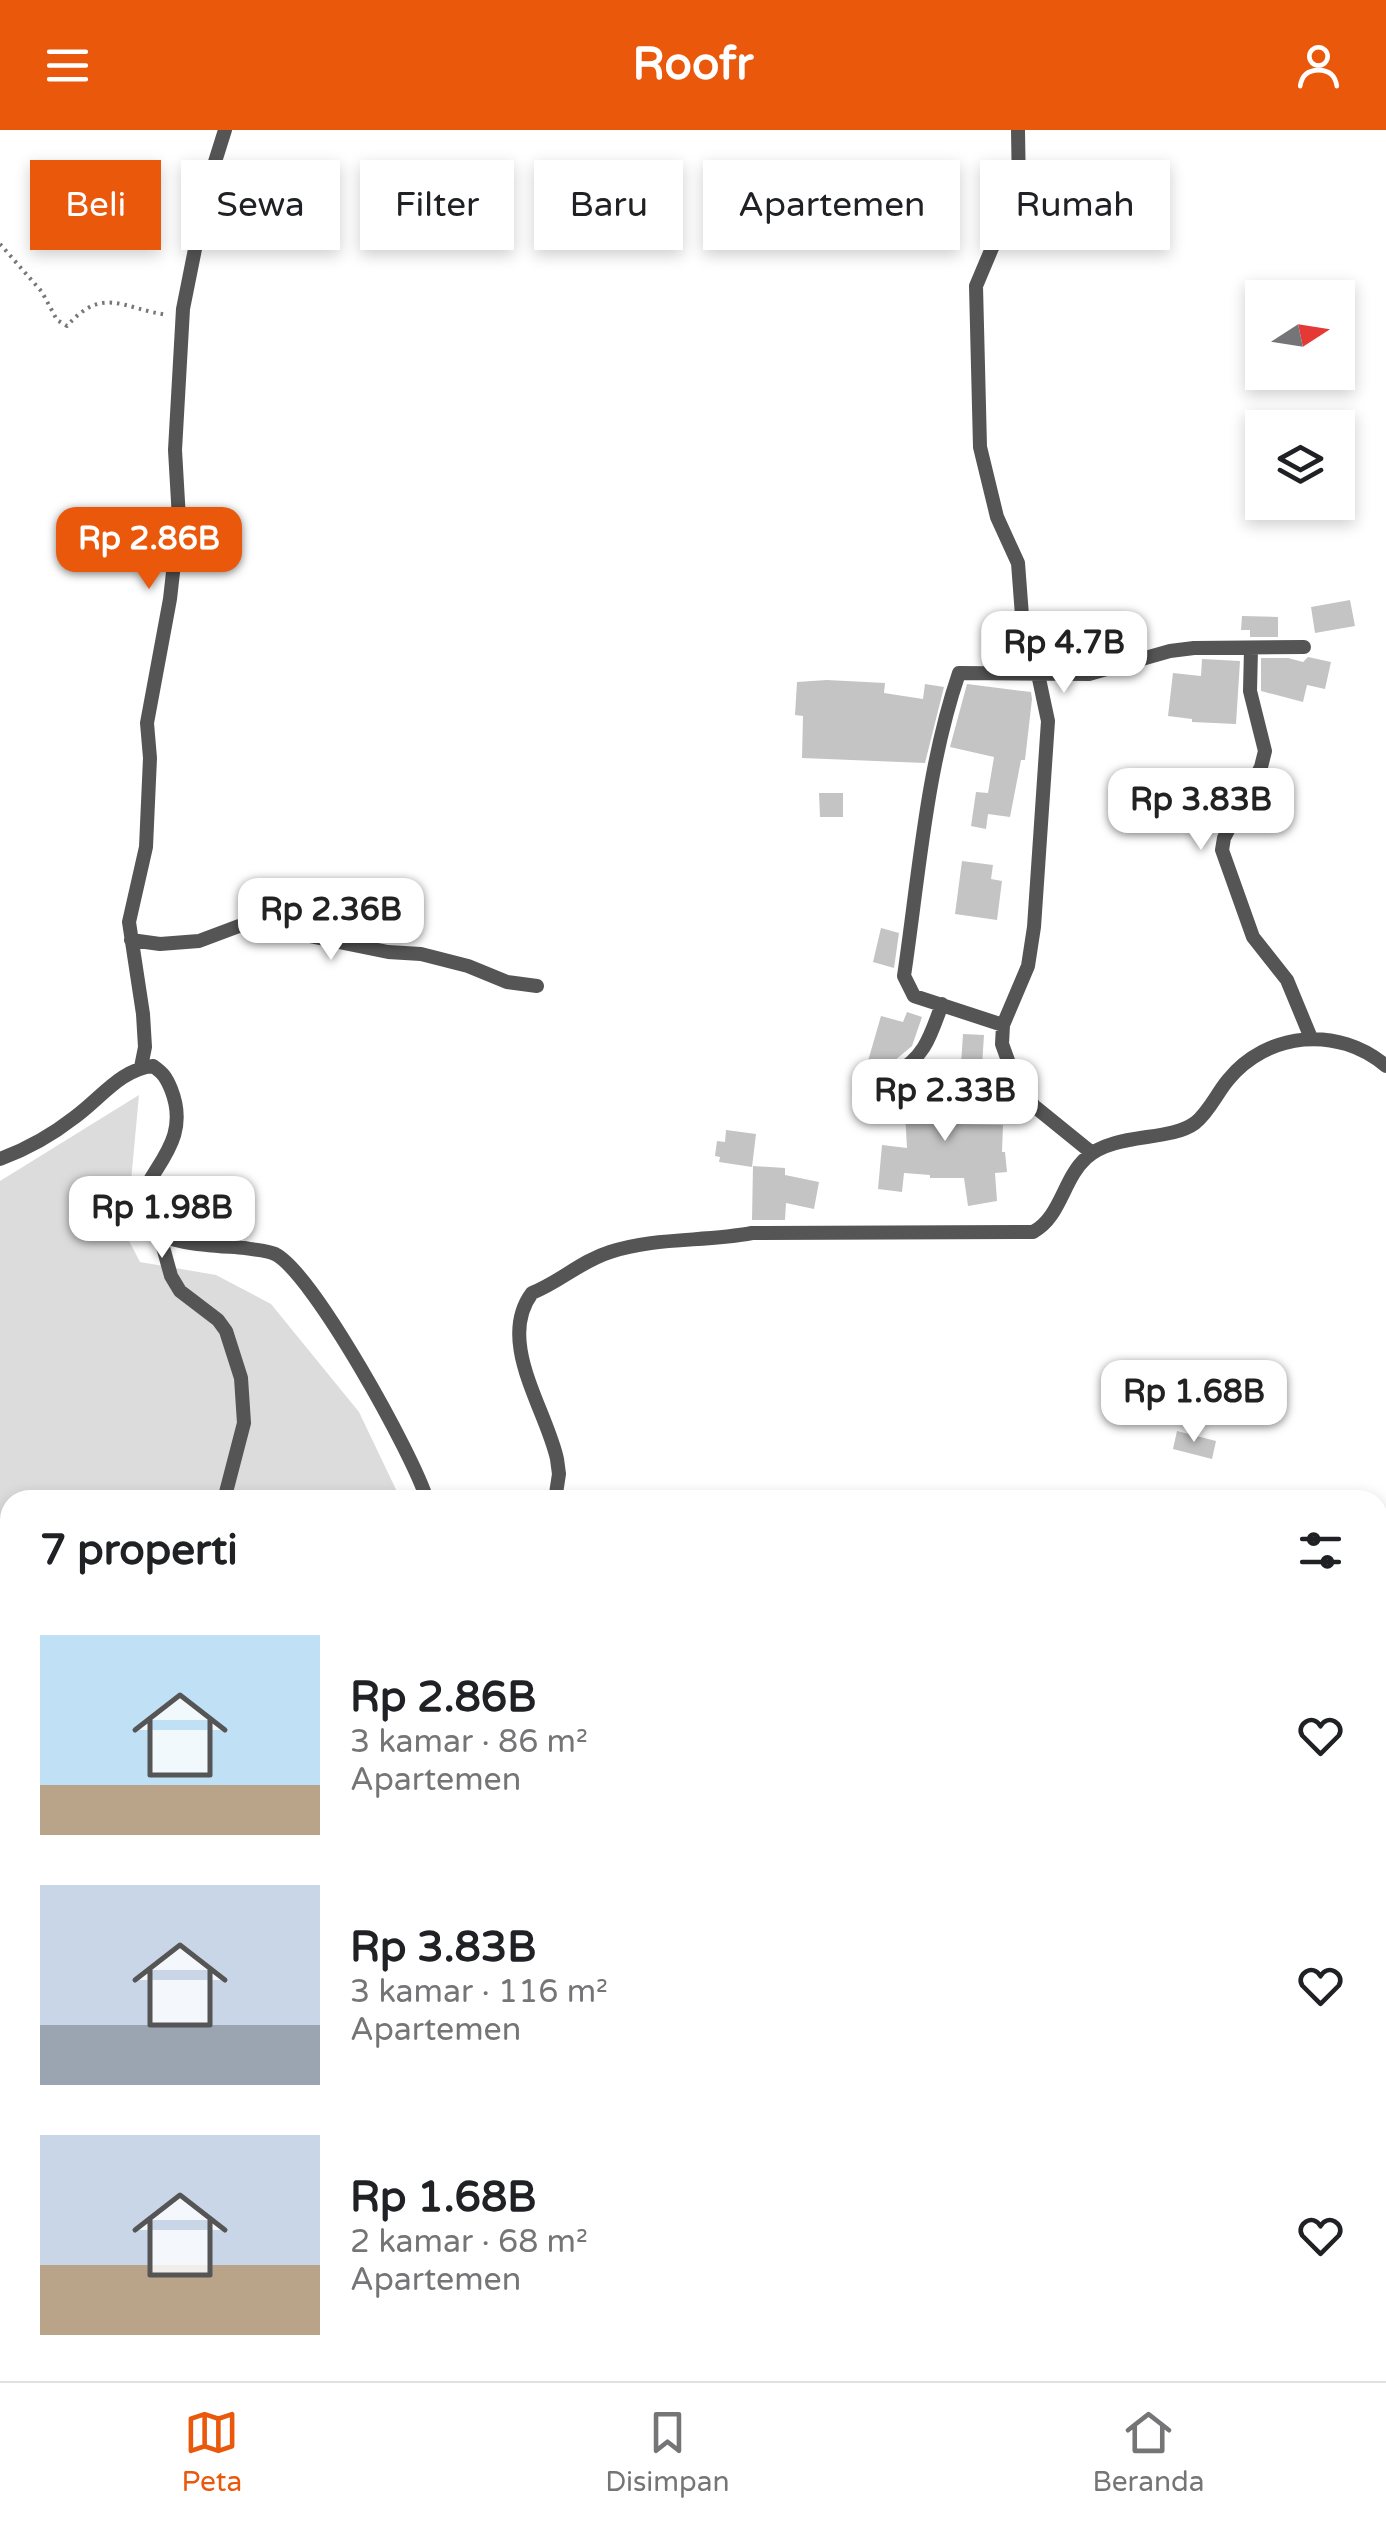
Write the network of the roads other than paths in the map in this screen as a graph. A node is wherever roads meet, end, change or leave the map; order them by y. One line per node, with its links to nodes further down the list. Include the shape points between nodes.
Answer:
1 (225, 130): 6 (street, via 182,317 175,450 179,519 147,723 146,848)
2 (1018, 130): 5 (street, via 1020,193 976,286 976,406 987,483 1018,563 1024,629)
3 (1304, 648): 4 (street)
4 (1251, 650): 5 (street, via 1170,651 1089,674); 10 (street, via 1250,692 1265,751 1224,838 1224,864 1253,936 1287,980)
5 (1038, 674): 8 (street, via 959,672 947,708 904,976 914,996); 9 (street, via 1048,721 1034,928 1028,966)
6 (131, 940): 7 (street, via 160,944 199,941 239,926 274,929 420,954); 12 (street, via 143,1014)
7 (537, 986)
8 (942, 1004): 9 (street); 13 (street, via 926,1048)
9 (1003, 1025): 14 (street, via 1014,1077 1034,1106)
10 (1311, 1038): 11 (street, via 1340,1042); 14 (street, via 1263,1049 1195,1123)
11 (1386, 1066)
12 (141, 1067): 15 (street, via 44,1138); 16 (street, via 164,1073 177,1112 176,1136 136,1212 141,1226)
13 (895, 1072)
14 (1092, 1153): 19 (street, via 1047,1221 1032,1232 826,1230 648,1243 595,1257 532,1293 520,1346 558,1459)
15 (0, 1159)
16 (160, 1236): 17 (street, via 180,1291 226,1330 241,1378 244,1423); 18 (street, via 260,1250 290,1266 353,1356)
17 (227, 1490)
18 (423, 1490)
19 (557, 1490)

